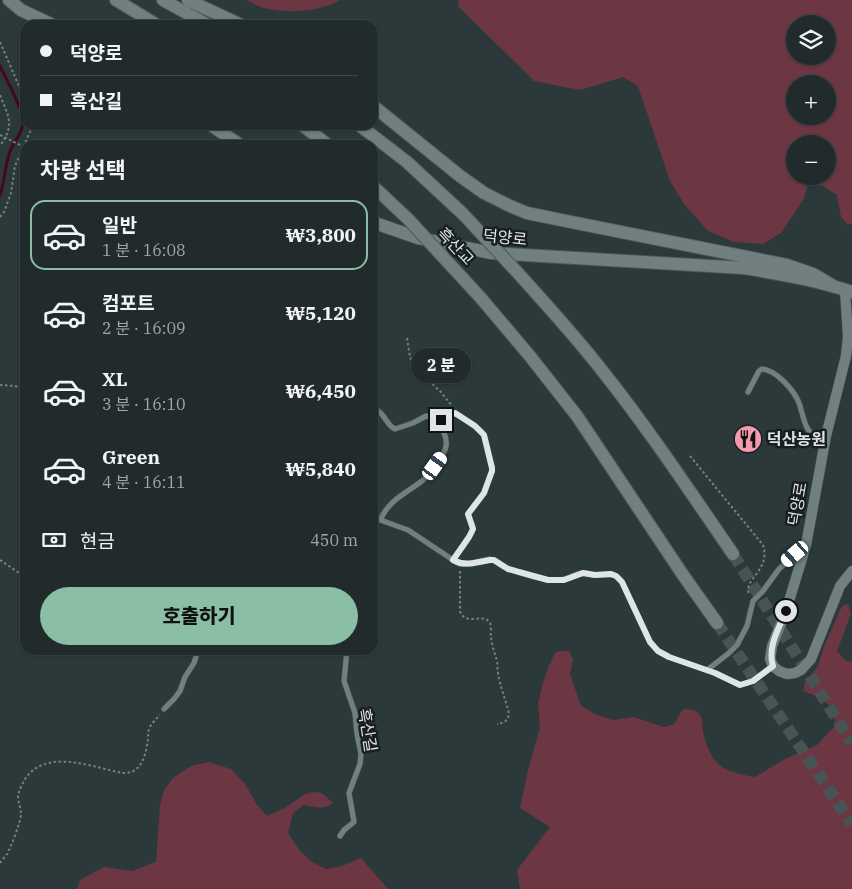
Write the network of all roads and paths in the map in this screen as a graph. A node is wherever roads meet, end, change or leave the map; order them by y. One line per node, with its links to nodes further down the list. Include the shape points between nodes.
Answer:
1 (9, 0): 5 (main road)
2 (116, 0): 6 (main road)
3 (162, 0): 7 (main road)
4 (188, 0): 8 (main road)
5 (42, 20)
6 (149, 20)
7 (199, 20)
8 (230, 20)
9 (0, 42): 10 (path)
10 (20, 88)
11 (0, 96): 17 (path, via 9,119)
12 (378, 110): 28 (main road, via 484,193 527,213 787,264)
13 (218, 130): 18 (main road)
14 (308, 130): 19 (main road)
15 (365, 130): 24 (main road, 덕양로, via 407,162)
16 (0, 135): 17 (path)
17 (5, 138): 20 (path); 21 (path)
18 (233, 140)
19 (322, 140)
20 (20, 145)
21 (0, 146)
22 (20, 154): 25 (path, via 11,193)
23 (378, 191): 47 (main road, 흑산교, bridge, via 480,297 577,416)
24 (463, 214): 27 (main road, 흑산교, bridge)
25 (0, 217)
26 (378, 224): 28 (main road, 덕양로, via 418,238 491,254 726,266 774,273)
27 (517, 272): 40 (main road, 덕양로, via 605,374)
28 (844, 290): 36 (street, 덕양로, via 847,346)
29 (407, 338): 34 (path, via 414,368 441,392)
30 (0, 385): 31 (path)
31 (20, 388)
32 (748, 392): 36 (lane, via 759,371 770,371 794,393 808,430)
33 (378, 410): 35 (lane, via 395,429 426,416)
34 (460, 416): 35 (lane, via 449,414); 42 (lane, via 484,435 492,468 486,490 468,514 472,532)
35 (441, 420): 38 (lane, via 446,435 442,456 425,479 390,504)
36 (826, 436): 39 (street, 덕양로)
37 (690, 456): 46 (path, via 763,545 762,565 748,586)
38 (380, 520): 42 (lane, via 408,530)
39 (806, 544): 46 (lane); 50 (street, 덕양로, via 772,646 770,659)
40 (733, 554)
41 (0, 560): 45 (path)
42 (453, 560): 43 (lane)
43 (460, 564): 51 (lane, via 494,560 508,569 548,580 583,573 616,576 654,647 669,657); 53 (path, via 461,615 483,619 490,624 490,638 509,714 506,721)
44 (852, 571): 50 (street, via 840,586 807,664 795,673 787,674)
45 (20, 574)
46 (753, 601): 51 (lane, via 741,639)
47 (717, 624)
48 (196, 655): 52 (lane, via 180,691)
49 (347, 655): 54 (lane, 흑산길, via 344,681 355,713 361,754 349,793 354,822)
50 (773, 666): 51 (lane, via 753,681 740,685)
51 (707, 670)
52 (164, 709): 55 (path, via 148,730 144,759 135,771 121,773 84,763 61,762 46,764 30,773 19,792 21,817 8,853)
53 (497, 724)
54 (340, 836)
55 (0, 863)

